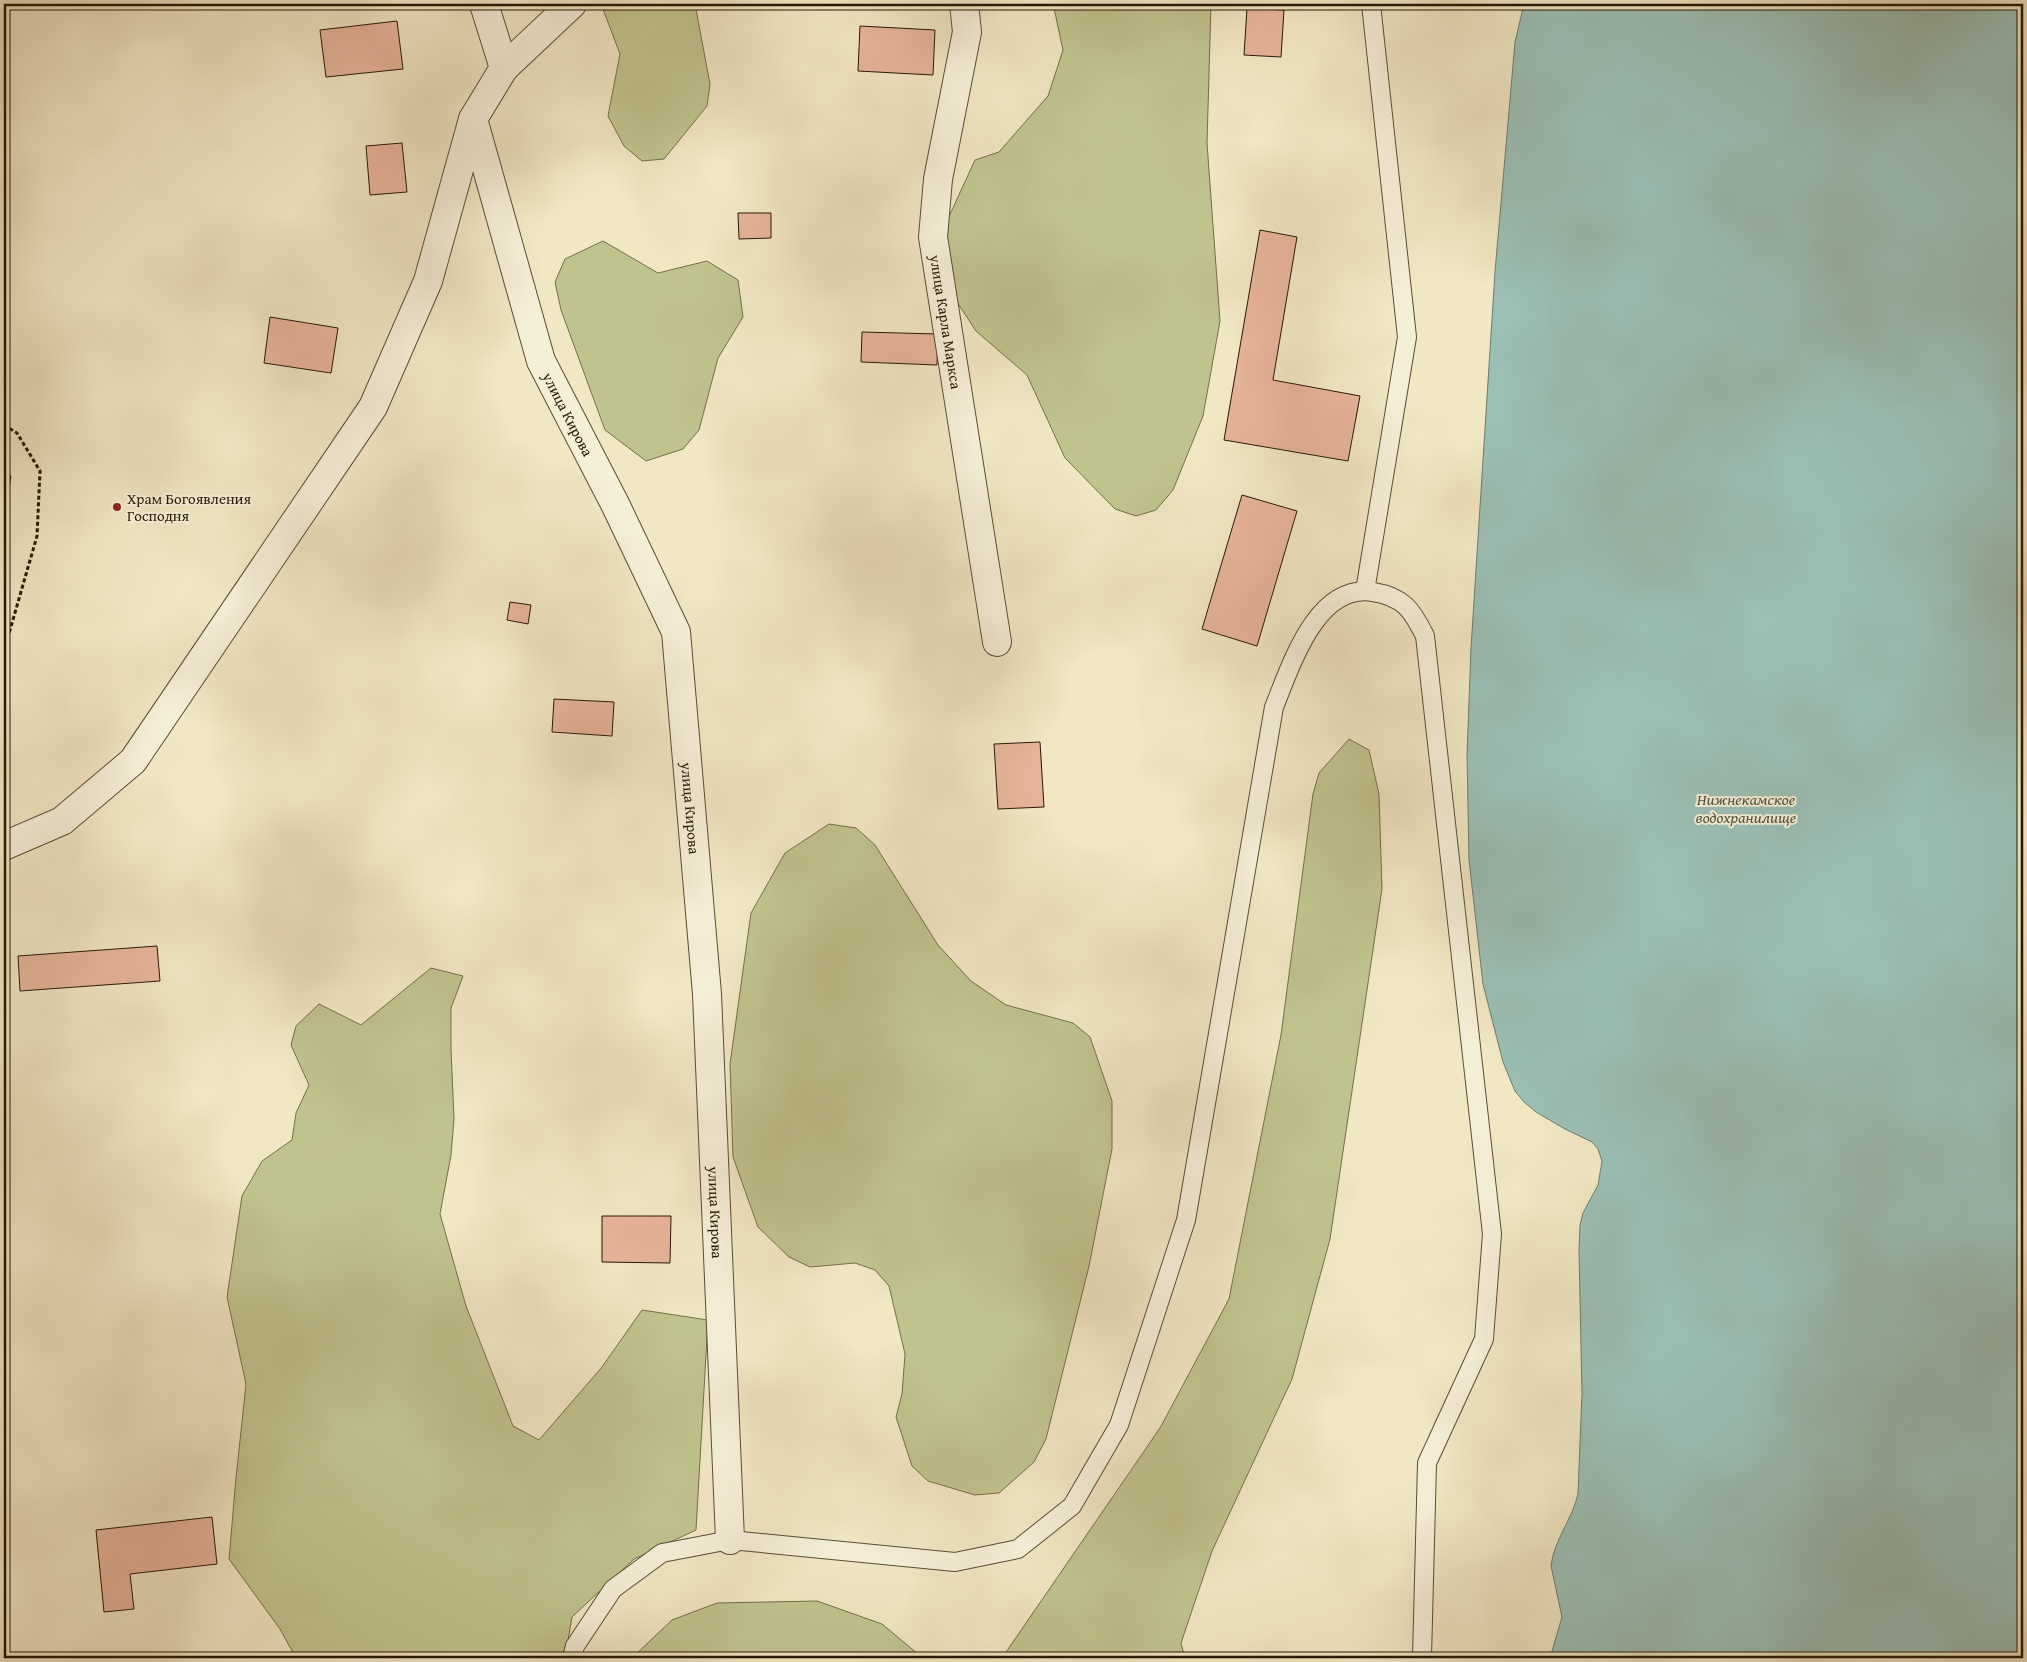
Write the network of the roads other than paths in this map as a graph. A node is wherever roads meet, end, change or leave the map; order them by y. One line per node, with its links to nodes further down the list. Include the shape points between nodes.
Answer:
1 (484, 4): 5 (street)
2 (572, 4): 5 (street)
3 (964, 4): 8 (street, улица Карла Маркса, via 967,32 938,179 933,237)
4 (1371, 4): 7 (lane, via 1406,337)
5 (504, 68): 6 (street)
6 (473, 119): 9 (street, via 428,281 373,407 133,762 62,821); 10 (street, улица Кирова, via 541,361 676,632 707,994)
7 (1365, 591): 10 (lane, via 1345,595 1320,613 1296,653 1274,707 1186,1220 1120,1425 1072,1506 1018,1549 955,1562); 12 (lane, via 1389,595 1412,611 1425,636 1492,1234 1484,1339 1427,1463)
8 (997, 642)
9 (4, 846)
10 (730, 1540): 11 (lane, via 662,1553 613,1589 575,1646)
11 (572, 1658)
12 (1422, 1658)

